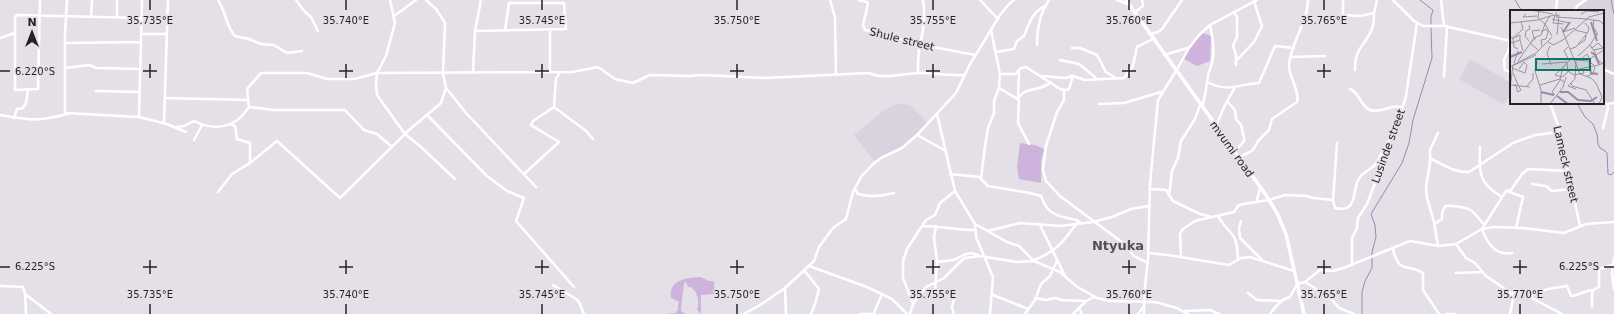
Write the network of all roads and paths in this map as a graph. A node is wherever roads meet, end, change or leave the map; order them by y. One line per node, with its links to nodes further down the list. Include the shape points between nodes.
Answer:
1 (40, 0): 37 (street)
2 (67, 0): 39 (street)
3 (92, 0): 41 (street)
4 (117, 0): 42 (street)
5 (142, 0): 43 (street)
6 (168, 0): 56 (street)
7 (218, 0): 68 (street, via 226,15 227,24 235,36 274,45 287,53)
8 (296, 0): 52 (street, via 311,16)
9 (390, 0): 40 (street)
10 (416, 0): 40 (street)
11 (426, 0): 88 (street, via 445,23)
12 (481, 0): 53 (street)
13 (830, 0): 92 (street, via 835,17)
14 (859, 0): 30 (street, Shule street)
15 (923, 0): 63 (street)
16 (980, 0): 44 (street)
17 (1014, 0): 44 (street)
18 (1049, 0): 32 (street)
19 (1117, 0): 31 (street)
20 (1126, 0): 31 (street, mvumi road)
21 (1142, 0): 35 (street, via 1143,6)
22 (1182, 0): 57 (street, via 1162,29)
23 (1256, 0): 34 (street); 75 (street, via 1262,26 1254,42)
24 (1308, 0): 67 (street)
25 (1343, 0): 38 (street)
26 (1378, 0): 36 (street)
27 (1393, 0): 46 (street)
28 (1440, 0): 48 (street)
29 (1586, 0): 33 (street)
30 (868, 1): 63 (street, Shule street, via 864,29 891,34 907,42)
31 (1128, 4): 35 (street, mvumi road)
32 (1045, 6): 64 (street, via 1038,28); 69 (street, via 1039,9 1028,23 1024,36 1017,41 1014,49)
33 (1575, 10)
34 (1234, 12): 47 (street); 75 (street, via 1237,19 1237,37 1233,46)
35 (1134, 13): 57 (street, mvumi road)
36 (1374, 13): 38 (street, via 1360,16); 80 (street, via 1371,30 1355,58)
37 (39, 15): 39 (street); 54 (street, via 16,15); 105 (street, via 38,90)
38 (1343, 15): 45 (street)
39 (66, 16): 41 (street); 62 (street)
40 (394, 16): 87 (street, via 395,23 386,56)
41 (91, 17): 42 (street)
42 (116, 17): 43 (street)
43 (141, 18): 55 (street)
44 (997, 18): 51 (street)
45 (1326, 19)
46 (1417, 23): 48 (street, via 1426,27); 122 (street, Lusinde street, via 1407,90)
47 (1210, 25): 66 (street); 100 (street, via 1214,52)
48 (1446, 26): 60 (street); 97 (street)
49 (550, 29): 50 (street); 50 (street, via 566,29 564,3 509,3); 83 (street)
50 (505, 30): 53 (street)
51 (991, 30): 69 (street); 70 (street)
52 (318, 31)
53 (475, 31): 82 (street)
54 (15, 33): 58 (street); 105 (street, via 15,90)
55 (141, 34): 56 (street); 61 (street)
56 (167, 34): 110 (street)
57 (1150, 34): 59 (street, mvumi road)
58 (0, 38)
59 (1153, 39): 71 (street, mvumi road); 96 (street, via 1137,47 1133,66 1124,78)
60 (1510, 41): 86 (street, via 1504,60 1505,70)
61 (140, 42): 62 (street); 78 (street)
62 (65, 43): 77 (street)
63 (920, 44): 70 (street, Shule street); 89 (street)
64 (1037, 45)
65 (1072, 48): 96 (street, via 1080,48 1097,55 1106,72)
66 (1188, 48): 71 (street); 81 (street)
67 (1294, 48): 73 (street); 103 (street, via 1275,46 1259,82)
68 (302, 51)
69 (996, 52): 90 (street)
70 (975, 55): 93 (street)
71 (1164, 55): 81 (street, mvumi road)
72 (1325, 56): 73 (street)
73 (1291, 57): 149 (street, via 1289,67 1298,95 1297,102 1272,118 1269,130 1253,150)
74 (1060, 60): 98 (street, via 1079,64)
75 (1236, 61): 76 (street)
76 (1236, 65)
77 (65, 68): 78 (street, via 89,65 97,68); 123 (street, via 64,110)
78 (140, 69): 108 (street)
79 (1604, 69): 91 (street)
80 (1355, 70)
81 (1176, 71): 109 (street); 119 (street, mvumi road)
82 (473, 72): 83 (street); 88 (street)
83 (550, 72): 84 (street)
84 (560, 72): 92 (street, via 598,67 615,79 633,83 650,75 765,78); 121 (street, via 556,79)
85 (1019, 72): 90 (street, via 1012,75); 94 (street, via 1022,67 1026,67); 111 (street)
86 (1510, 72)
87 (377, 73): 88 (street); 112 (street, via 354,79 327,79 307,73 261,74 247,89); 138 (street, via 379,97)
88 (443, 73): 101 (street)
89 (918, 73): 92 (street, via 876,77 870,74); 93 (street)
90 (1000, 74): 102 (street)
91 (1614, 74)
92 (836, 75)
93 (964, 75): 124 (street, via 956,93)
94 (1040, 76): 95 (street); 99 (street)
95 (1073, 76): 98 (street, via 1082,80); 106 (street, via 1069,89)
96 (1117, 78): 98 (street)
97 (1444, 78)
98 (1097, 79)
99 (1051, 82): 106 (street); 111 (street, via 1041,88 1024,91)
100 (1208, 82): 103 (street, via 1216,87); 119 (street)
101 (446, 88): 126 (street, via 441,103); 154 (street)
102 (999, 88): 111 (street); 156 (street)
103 (1235, 88): 113 (street)
104 (1350, 89): 122 (street, via 1369,110)
105 (28, 90): 128 (street, via 26,103 23,108 17,109)
106 (1064, 90): 177 (street, via 1064,100 1047,139 1043,175 1057,194)
107 (96, 91): 108 (street)
108 (139, 92): 127 (street)
109 (1162, 92): 115 (street, via 1124,102); 162 (street, via 1156,108)
110 (165, 98): 112 (street); 129 (street)
111 (1018, 98): 143 (street, via 1019,126)
112 (248, 100): 120 (street)
113 (1227, 101): 132 (street); 148 (street, via 1235,110 1244,138 1244,142)
114 (1614, 102): 118 (street)
115 (1099, 104)
116 (1550, 104): 136 (street, Lameck street)
117 (1604, 104): 118 (street)
118 (1607, 104): 134 (street)
119 (1201, 106): 132 (street, mvumi road); 168 (street, via 1181,142 1172,171)
120 (249, 107): 130 (street, via 237,120); 145 (street, via 274,110 345,110 364,130 377,134)
121 (554, 107): 140 (street, via 586,131); 154 (street, via 531,125 559,142)
122 (1401, 107): 146 (street, Lusinde street, via 1397,126)
123 (67, 114): 127 (street); 128 (street, via 30,121)
124 (937, 114): 139 (street); 147 (street)
125 (0, 115): 128 (street)
126 (427, 115): 138 (street); 221 (street, via 487,176 507,191 524,198 516,221)
127 (139, 117): 129 (street)
128 (14, 118)
129 (164, 123): 133 (street)
130 (229, 124): 131 (street); 151 (street, via 235,126 237,139 250,143)
131 (202, 125): 133 (street, via 194,120); 141 (street)
132 (1216, 126): 148 (street, mvumi road)
133 (176, 127): 135 (street)
134 (1603, 128)
135 (186, 132)
136 (1560, 132): 152 (street, via 1535,135 1513,143); 153 (street, Lameck street)
137 (1438, 133): 150 (street, via 1431,146)
138 (405, 134): 145 (street); 157 (street)
139 (917, 135): 147 (street); 161 (street, via 902,148 880,158)
140 (592, 139)
141 (194, 140)
142 (1337, 143): 171 (street)
143 (1028, 144)
144 (1480, 146): 152 (street)
145 (392, 147): 151 (street, via 340,198 277,141)
146 (1386, 149): 171 (street, via 1380,154 1377,164 1360,177 1352,203 1345,209 1338,209 1335,208); 207 (street, Lusinde street, via 1352,238)
147 (946, 152): 155 (street)
148 (1235, 152): 149 (street, mvumi road)
149 (1238, 157): 160 (street, mvumi road)
150 (1431, 159): 152 (street, via 1463,172 1469,172); 183 (street, via 1426,193)
151 (250, 163): 166 (street, via 232,174)
152 (1479, 166): 169 (street, via 1487,187)
153 (1568, 171): 163 (street, Lameck street); 165 (street, via 1528,169 1511,190)
154 (524, 174): 159 (street)
155 (950, 174): 156 (street); 164 (street)
156 (980, 177): 179 (street, via 988,186 1041,196 1048,211)
157 (455, 179)
158 (1532, 184): 163 (street, via 1546,186 1552,191)
159 (536, 187)
160 (1260, 187): 170 (street, mvumi road); 172 (street)
161 (854, 188): 167 (street, via 862,195); 209 (street, via 846,219 833,228 817,249 815,259)
162 (1150, 189): 168 (street, via 1164,189); 173 (street)
163 (1572, 189): 186 (street, Lameck street)
164 (955, 191): 180 (street); 184 (street, via 940,202 935,215)
165 (1506, 191): 169 (street); 187 (street, via 1523,197)
166 (218, 192)
167 (894, 193)
168 (1170, 196): 175 (street, via 1173,201)
169 (1502, 197): 182 (street)
170 (1269, 200): 171 (street, via 1292,195); 172 (street); 212 (street, mvumi road, via 1284,228)
171 (1333, 200)
172 (1257, 201): 174 (street, via 1243,204 1235,211)
173 (1149, 206): 177 (street, via 1119,212 1112,217); 195 (street)
174 (1218, 216): 175 (street); 201 (street, via 1236,241)
175 (1212, 218): 199 (street, via 1195,221 1183,229 1180,234)
176 (1240, 221): 205 (street, via 1240,238)
177 (1093, 222): 179 (street); 206 (street, via 1123,243 1134,256)
178 (1614, 222): 186 (street)
179 (1078, 223): 181 (street, via 1060,226); 194 (street, via 1061,245)
180 (975, 224): 188 (street); 190 (street)
181 (1040, 224): 190 (street, via 1020,223); 194 (street)
182 (1484, 224): 183 (street, via 1470,209 1455,205 1445,206 1442,219); 189 (street)
183 (1434, 225): 192 (street)
184 (922, 226): 185 (street); 236 (street, via 903,261 903,278)
185 (936, 226): 188 (street); 204 (street)
186 (1580, 226): 187 (street, via 1564,233)
187 (1516, 228): 189 (street, via 1494,227)
188 (975, 230): 198 (street)
189 (1482, 230): 191 (street); 196 (street, via 1492,247)
190 (988, 231): 202 (street, via 1019,246)
191 (1456, 244): 192 (street); 213 (street, via 1466,258 1475,263)
192 (1438, 246): 193 (street, via 1410,241)
193 (1393, 249): 207 (street); 263 (street, via 1397,261 1403,266 1423,273 1423,290)
194 (1052, 251): 202 (street); 203 (street)
195 (1148, 253): 199 (street); 206 (street)
196 (1512, 254)
197 (979, 256): 198 (street); 204 (street, via 962,254 954,260); 217 (street, via 963,259)
198 (983, 256): 202 (street, via 1017,262); 229 (street, via 992,277)
199 (1181, 257): 201 (street, via 1229,265)
200 (1614, 258): 208 (street)
201 (1238, 260): 205 (street, via 1250,258)
202 (1034, 261): 211 (street)
203 (1057, 261): 211 (street); 215 (street)
204 (936, 262): 217 (street)
205 (1264, 262): 212 (street)
206 (1148, 263): 235 (street, via 1144,282)
207 (1352, 264): 216 (street, via 1333,271 1320,270)
208 (1612, 265): 223 (street); 224 (street, via 1599,269 1599,287)
209 (808, 266): 210 (street); 228 (street)
210 (804, 270): 222 (street); 247 (street, via 819,290)
211 (1053, 270): 215 (street, via 1060,272); 232 (street, via 1041,284)
212 (1294, 271): 219 (street, mvumi road)
213 (1482, 272): 214 (street); 226 (street)
214 (1456, 273)
215 (1067, 279): 230 (street)
216 (1305, 282): 219 (street); 262 (street, via 1330,298 1339,308)
217 (936, 283): 236 (street, via 926,287); 251 (street, via 935,292 955,295 952,307)
218 (553, 285): 244 (street, via 576,299)
219 (1296, 285): 234 (street, via 1290,297); 261 (street, mvumi road)
220 (0, 286): 227 (street, via 23,287)
221 (574, 287)
222 (785, 288): 245 (street); 246 (street)
223 (1614, 289)
224 (1594, 290): 231 (street, via 1571,296 1567,286 1551,288); 238 (street)
225 (1248, 293): 234 (street, via 1257,300)
226 (1511, 293): 231 (street, via 1522,291); 266 (street, via 1513,299)
227 (25, 294): 242 (street); 243 (street)
228 (882, 294): 249 (street); 250 (street, via 897,303)
229 (992, 295): 240 (street); 252 (street)
230 (1095, 297): 233 (street); 235 (street, via 1110,301)
231 (1530, 297): 267 (street)
232 (1035, 298): 233 (street); 240 (street)
233 (1086, 301): 239 (street)
234 (1281, 301): 260 (street)
235 (1144, 302): 237 (street); 241 (street, via 1155,302)
236 (913, 304): 250 (street)
237 (1144, 306): 256 (street); 257 (street)
238 (1592, 307)
239 (1079, 308): 254 (street); 255 (street)
240 (1028, 309): 253 (street)
241 (1183, 311): 258 (street); 259 (street, via 1210,310)
242 (26, 314)
243 (51, 314)
244 (584, 314)
245 (744, 314)
246 (786, 314)
247 (811, 314)
248 (860, 314): 249 (street)
249 (875, 314)
250 (908, 314)
251 (954, 314)
252 (990, 314)
253 (1025, 314)
254 (1073, 314)
255 (1082, 314)
256 (1138, 314)
257 (1144, 314)
258 (1188, 314)
259 (1219, 314)
260 (1270, 314)
261 (1303, 314)
262 (1354, 314)
263 (1438, 314)
264 (1446, 314): 265 (street)
265 (1455, 314)
266 (1510, 314)
267 (1562, 314)

